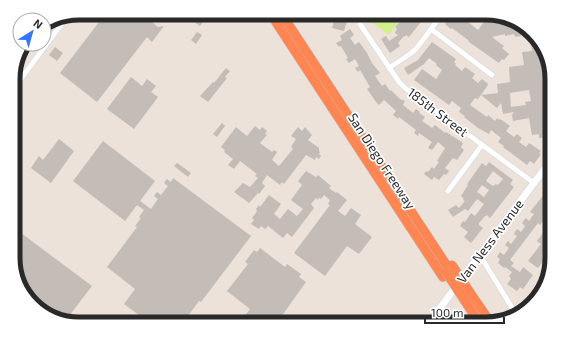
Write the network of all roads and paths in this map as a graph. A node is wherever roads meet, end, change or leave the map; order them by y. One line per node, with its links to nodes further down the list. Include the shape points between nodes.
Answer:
1 (275, 20): 16 (highway, San Diego Freeway, via 389,195)
2 (286, 20): 16 (highway)
3 (292, 20): 16 (highway, San Diego Freeway)
4 (438, 20): 7 (street)
5 (62, 23): 10 (street)
6 (360, 24): 8 (street, 185th Street)
7 (431, 29): 8 (street, via 410,54); 9 (street)
8 (389, 68): 11 (street, 185th Street, via 405,88)
9 (492, 75)
10 (20, 80)
11 (482, 145): 13 (street, 185th Street); 14 (street)
12 (545, 168): 13 (main road, Van Ness Avenue)
13 (534, 183): 15 (main road, Van Ness Avenue)
14 (448, 191)
15 (480, 255): 18 (street); 19 (main road, Van Ness Avenue)
16 (447, 271): 17 (highway, San Diego Freeway, bridge); 17 (highway, San Diego Freeway)
17 (466, 300): 20 (highway, San Diego Freeway); 21 (highway); 22 (highway, San Diego Freeway, via 478,305)
18 (514, 309)
19 (433, 317)
20 (471, 317)
21 (476, 317)
22 (486, 317)

